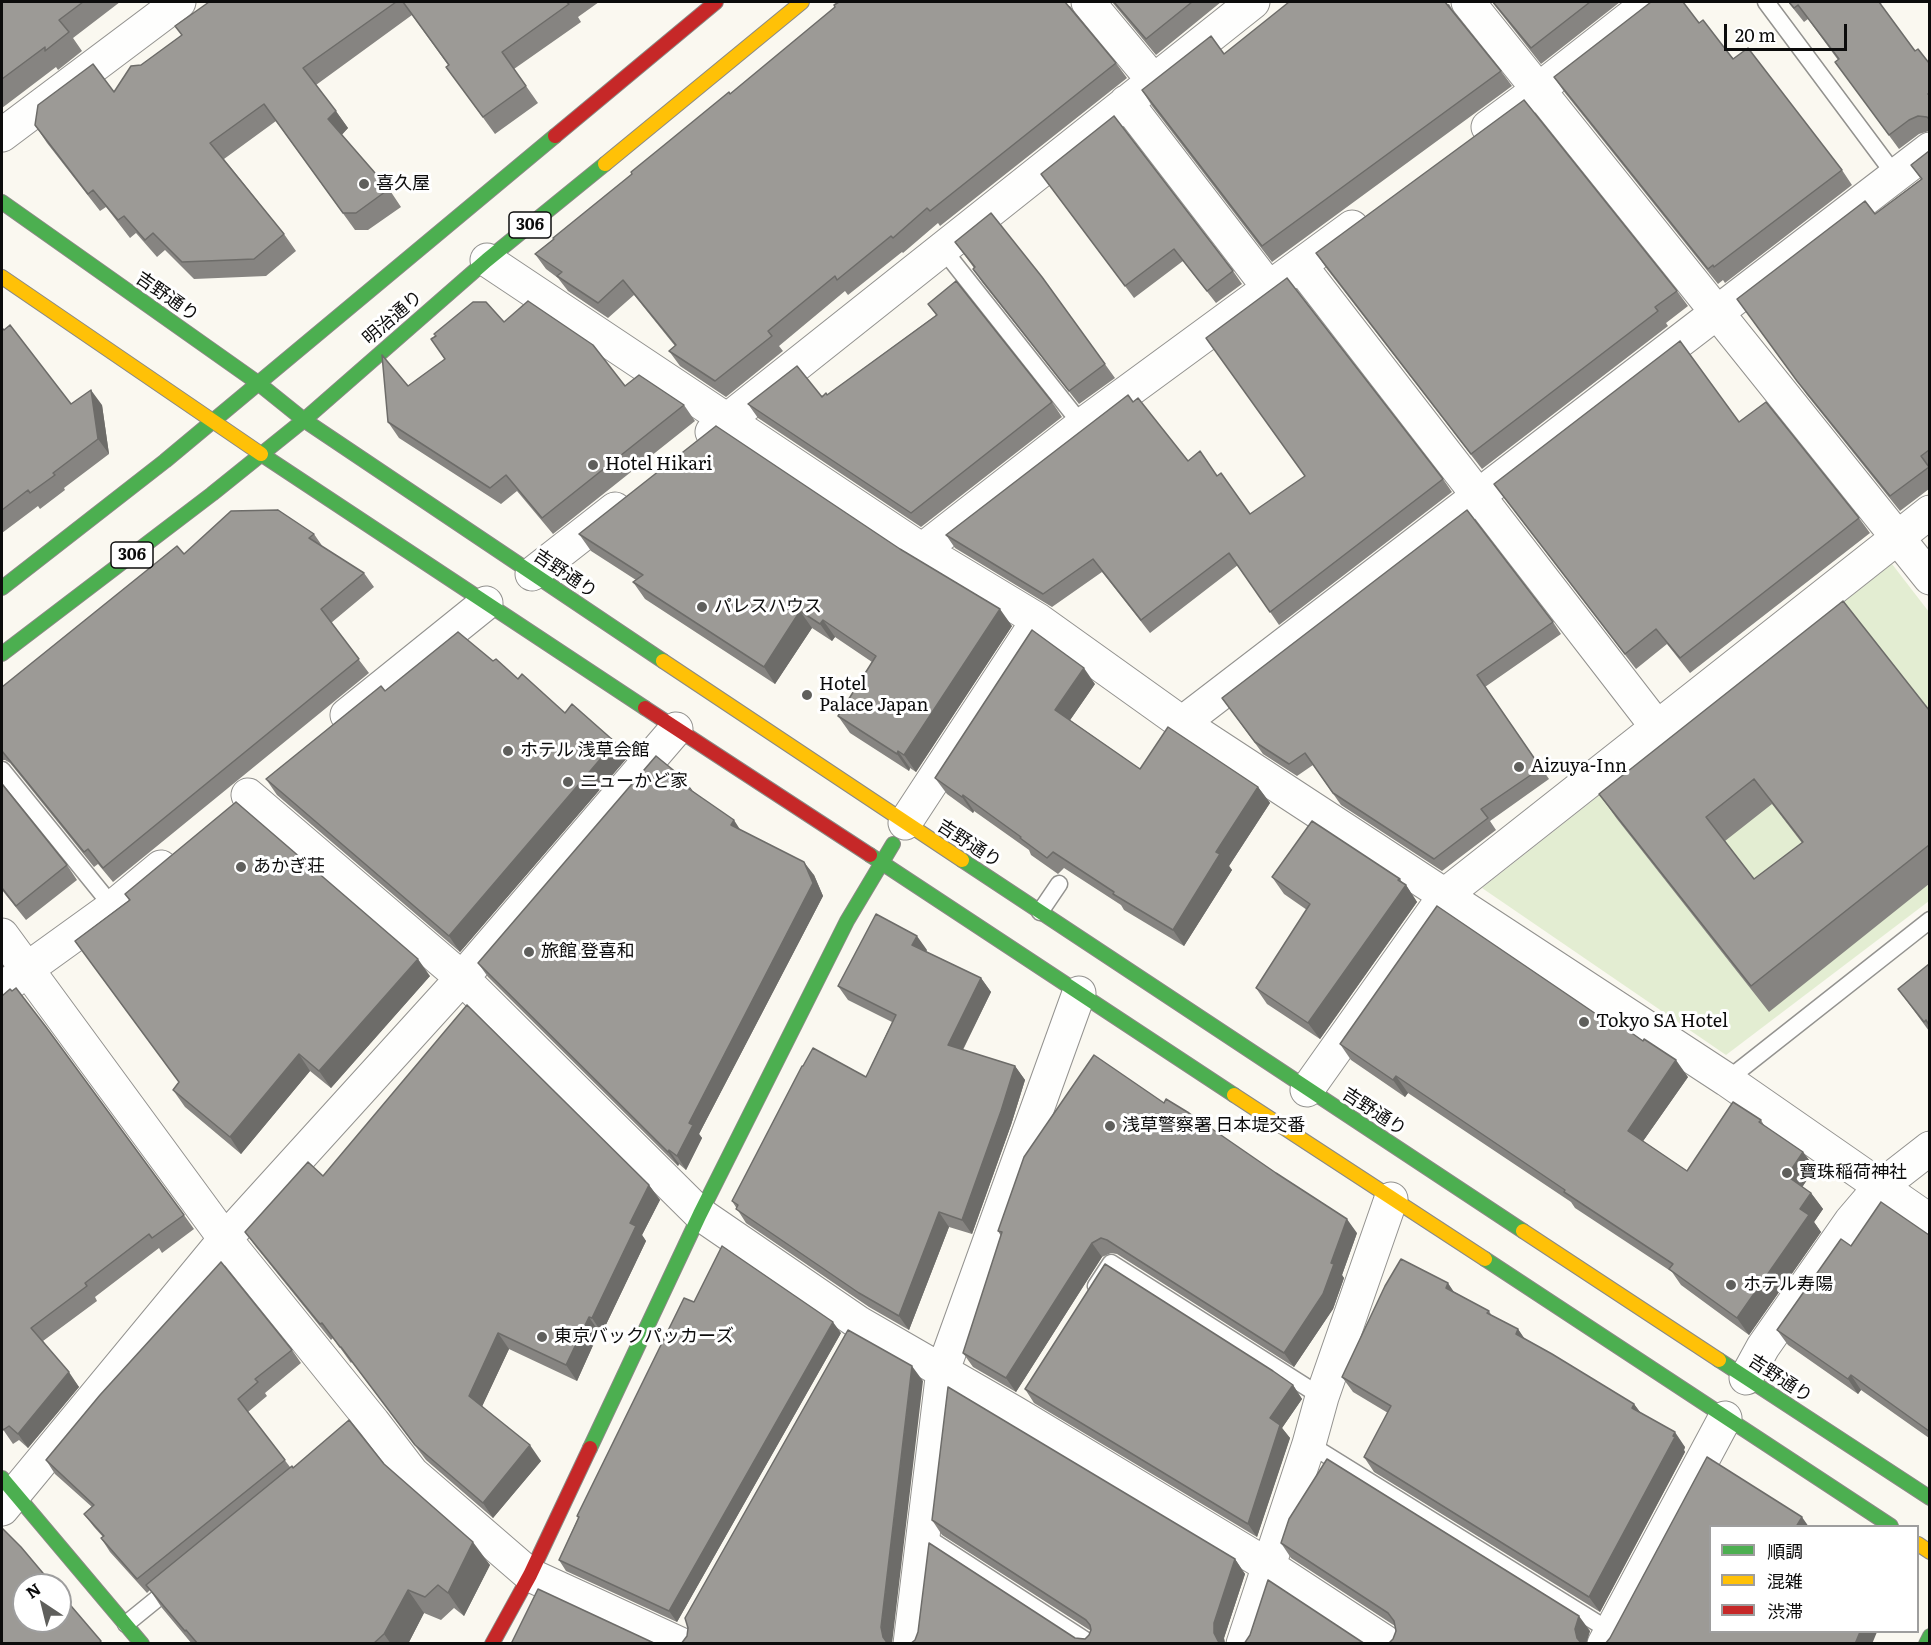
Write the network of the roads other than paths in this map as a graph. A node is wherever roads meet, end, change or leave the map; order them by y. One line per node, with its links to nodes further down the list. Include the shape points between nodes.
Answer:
1 (179, 2): 12 (street)
2 (716, 2): 24 (main road, 明治通り)
3 (802, 2): 19 (main road, 明治通り / 306)
4 (1088, 2): 9 (street)
5 (1253, 2): 9 (street)
6 (1468, 2): 10 (street)
7 (1650, 2): 10 (street)
8 (1766, 2): 15 (lane)
9 (1153, 80): 11 (street)
10 (1538, 90): 13 (street); 23 (street)
11 (1126, 102): 18 (street); 22 (street)
12 (2, 135)
13 (1462, 146)
14 (1929, 149): 15 (street)
15 (1895, 175): 23 (street)
16 (2, 202): 24 (main road, 吉野通り)
17 (1376, 209): 20 (street)
18 (942, 248): 26 (street); 28 (lane)
19 (487, 260): 25 (main road, 明治通り / 306); 26 (street)
20 (1300, 265): 22 (street); 32 (street)
21 (2, 277): 27 (main road)
22 (1269, 288): 28 (street)
23 (1717, 313): 32 (street); 34 (street)
24 (258, 383): 25 (main road, 吉野通り); 27 (main road, 明治通り)
25 (304, 420): 30 (main road, 明治通り / 306); 36 (main road, 吉野通り)
26 (727, 420): 29 (street); 35 (street)
27 (213, 422): 30 (main road); 38 (main road, 明治通り)
28 (1082, 425): 35 (street)
29 (691, 448)
30 (262, 454): 39 (main road); 41 (main road, 明治通り / 306)
31 (638, 491): 36 (street)
32 (1478, 495): 42 (street); 43 (street)
33 (1929, 512): 34 (street)
34 (1897, 538): 37 (street); 43 (street)
35 (922, 550): 40 (street)
36 (532, 574): 48 (main road, 吉野通り)
37 (1929, 578)
38 (2, 588)
39 (486, 603): 44 (main road); 45 (street)
40 (1038, 620): 42 (street); 48 (street)
41 (2, 654)
42 (1182, 723): 52 (street)
43 (1657, 727): 52 (street)
44 (676, 729): 50 (main road); 58 (street)
45 (320, 737)
46 (2, 770): 53 (lane)
47 (275, 773): 58 (street, via 239,802)
48 (905, 823): 50 (main road); 54 (main road, 吉野通り)
49 (185, 847): 53 (street)
50 (881, 863): 60 (main road); 66 (main road, via 847,921)
51 (1059, 884): 54 (lane)
52 (1446, 894): 61 (street); 62 (street)
53 (113, 907): 57 (street)
54 (1040, 912): 62 (main road, 吉野通り)
55 (1929, 920): 61 (lane)
56 (2, 934): 57 (street)
57 (27, 969): 59 (street); 68 (street)
58 (462, 978): 66 (street); 68 (street)
59 (2, 990)
60 (1079, 993): 65 (main road); 70 (street)
61 (1727, 1080): 64 (street)
62 (1307, 1090): 71 (main road, 吉野通り)
63 (1929, 1148): 64 (street)
64 (1880, 1187): 67 (street); 71 (street, via 1851,1221 1763,1347)
65 (1390, 1199): 72 (street); 73 (main road)
66 (700, 1214): 70 (street, via 856,1329); 80 (main road)
67 (1929, 1221)
68 (225, 1239): 75 (street); 80 (street, via 369,1426 412,1473)
69 (1086, 1303): 72 (lane, via 1111,1263)
70 (943, 1370): 78 (street); 79 (street, via 1018,1408)
71 (1746, 1378): 76 (main road, 吉野通り)
72 (1322, 1397): 74 (street)
73 (1725, 1418): 77 (main road); 84 (street)
74 (1309, 1444): 79 (street); 84 (lane)
75 (6, 1493): 82 (main road)
76 (1929, 1497)
77 (1888, 1525)
78 (923, 1535): 88 (street); 89 (lane)
79 (1269, 1566): 90 (street); 91 (street)
80 (530, 1575): 85 (street); 87 (main road)
81 (184, 1576): 82 (lane)
82 (126, 1624): 86 (main road)
83 (1929, 1636): 92 (main road)
84 (1607, 1637)
85 (680, 1640)
86 (142, 1644)
87 (492, 1644)
88 (910, 1644)
89 (1091, 1644)
90 (1243, 1644)
91 (1388, 1644)
92 (1926, 1644)

